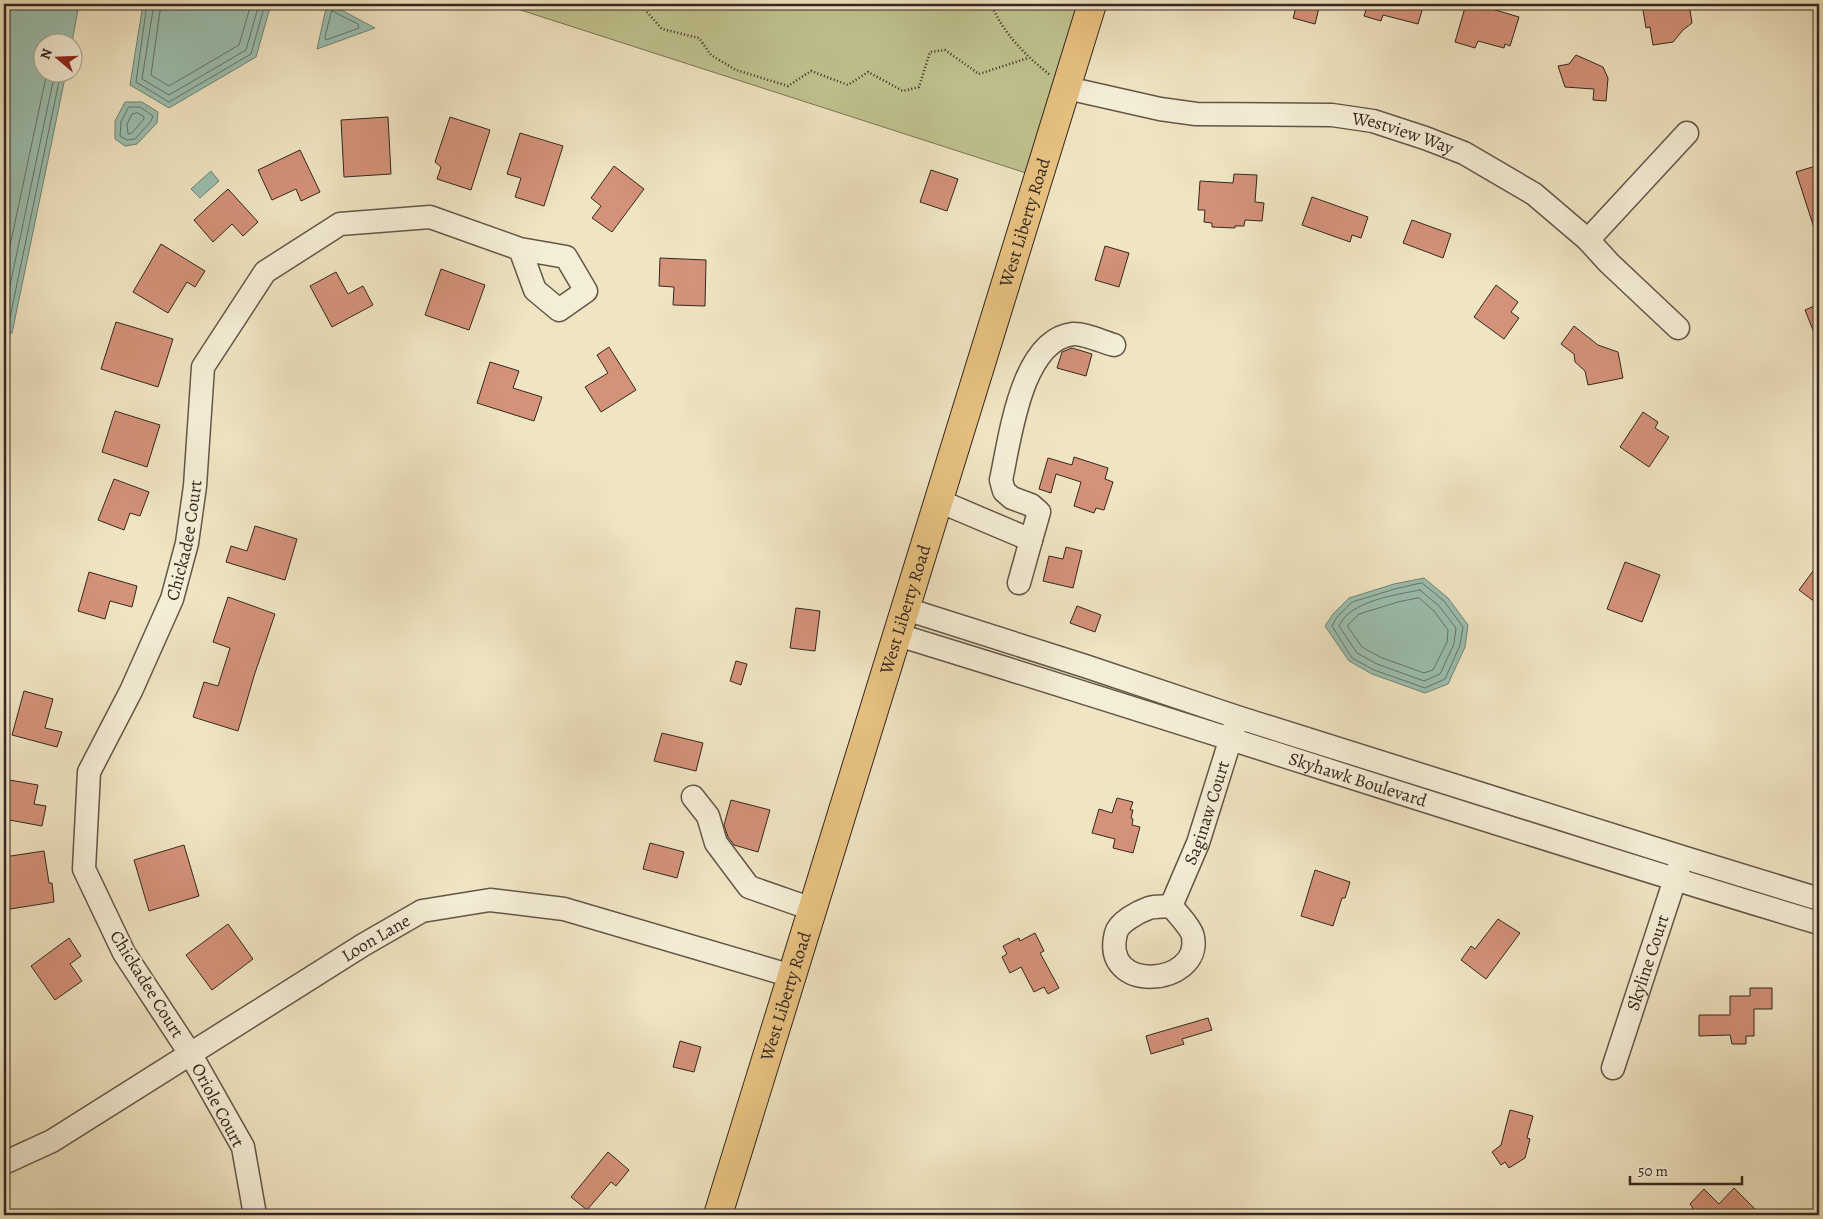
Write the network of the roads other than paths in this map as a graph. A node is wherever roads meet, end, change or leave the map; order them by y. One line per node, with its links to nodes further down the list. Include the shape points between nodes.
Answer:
1 (1092, 4): 2 (main road, West Liberty Road)
2 (1067, 88): 4 (street, Westview Way, via 1196,114 1332,115 1372,121 1464,153 1534,194); 8 (main road, West Liberty Road)
3 (1687, 132): 4 (street)
4 (1588, 240): 6 (street, Westview Way)
5 (520, 249): 23 (street, Chickadee Court, via 430,217 340,224 265,272 203,367 196,486 187,544 172,599 131,691 88,772 84,869 124,954)
6 (1678, 328)
7 (1114, 346): 9 (street, via 1076,334 1061,336 1050,343 1035,363 1021,391 1001,480 1004,491 1012,498 1032,505 1039,512)
8 (939, 501): 9 (street); 11 (main road, West Liberty Road)
9 (1030, 540): 10 (street)
10 (1019, 583)
11 (906, 609): 12 (main road, West Liberty Road); 13 (street, Skyhawk Boulevard)
12 (898, 635): 14 (street, Skyhawk Boulevard); 20 (main road, West Liberty Road)
13 (1237, 717): 14 (street, Saginaw Court); 16 (street, Skyhawk Boulevard)
14 (1229, 740): 17 (street, Skyhawk Boulevard); 19 (street, Saginaw Court, via 1198,843)
15 (693, 797): 20 (street, via 708,816 716,843 749,887)
16 (1682, 858): 17 (street, Skyline Court); 18 (street, Skyhawk Boulevard)
17 (1674, 880): 21 (street, Skyhawk Boulevard); 24 (street, Skyline Court)
18 (1819, 899)
19 (1172, 906)
20 (812, 909): 22 (main road, West Liberty Road)
21 (1819, 923)
22 (792, 976): 23 (street, Loon Lane, via 564,909 490,900 422,911); 27 (main road, West Liberty Road)
23 (191, 1055): 25 (street, Loon Lane, via 52,1141); 26 (street, Oriole Court, via 243,1147)
24 (1613, 1068)
25 (4, 1163)
26 (256, 1215)
27 (718, 1215)

